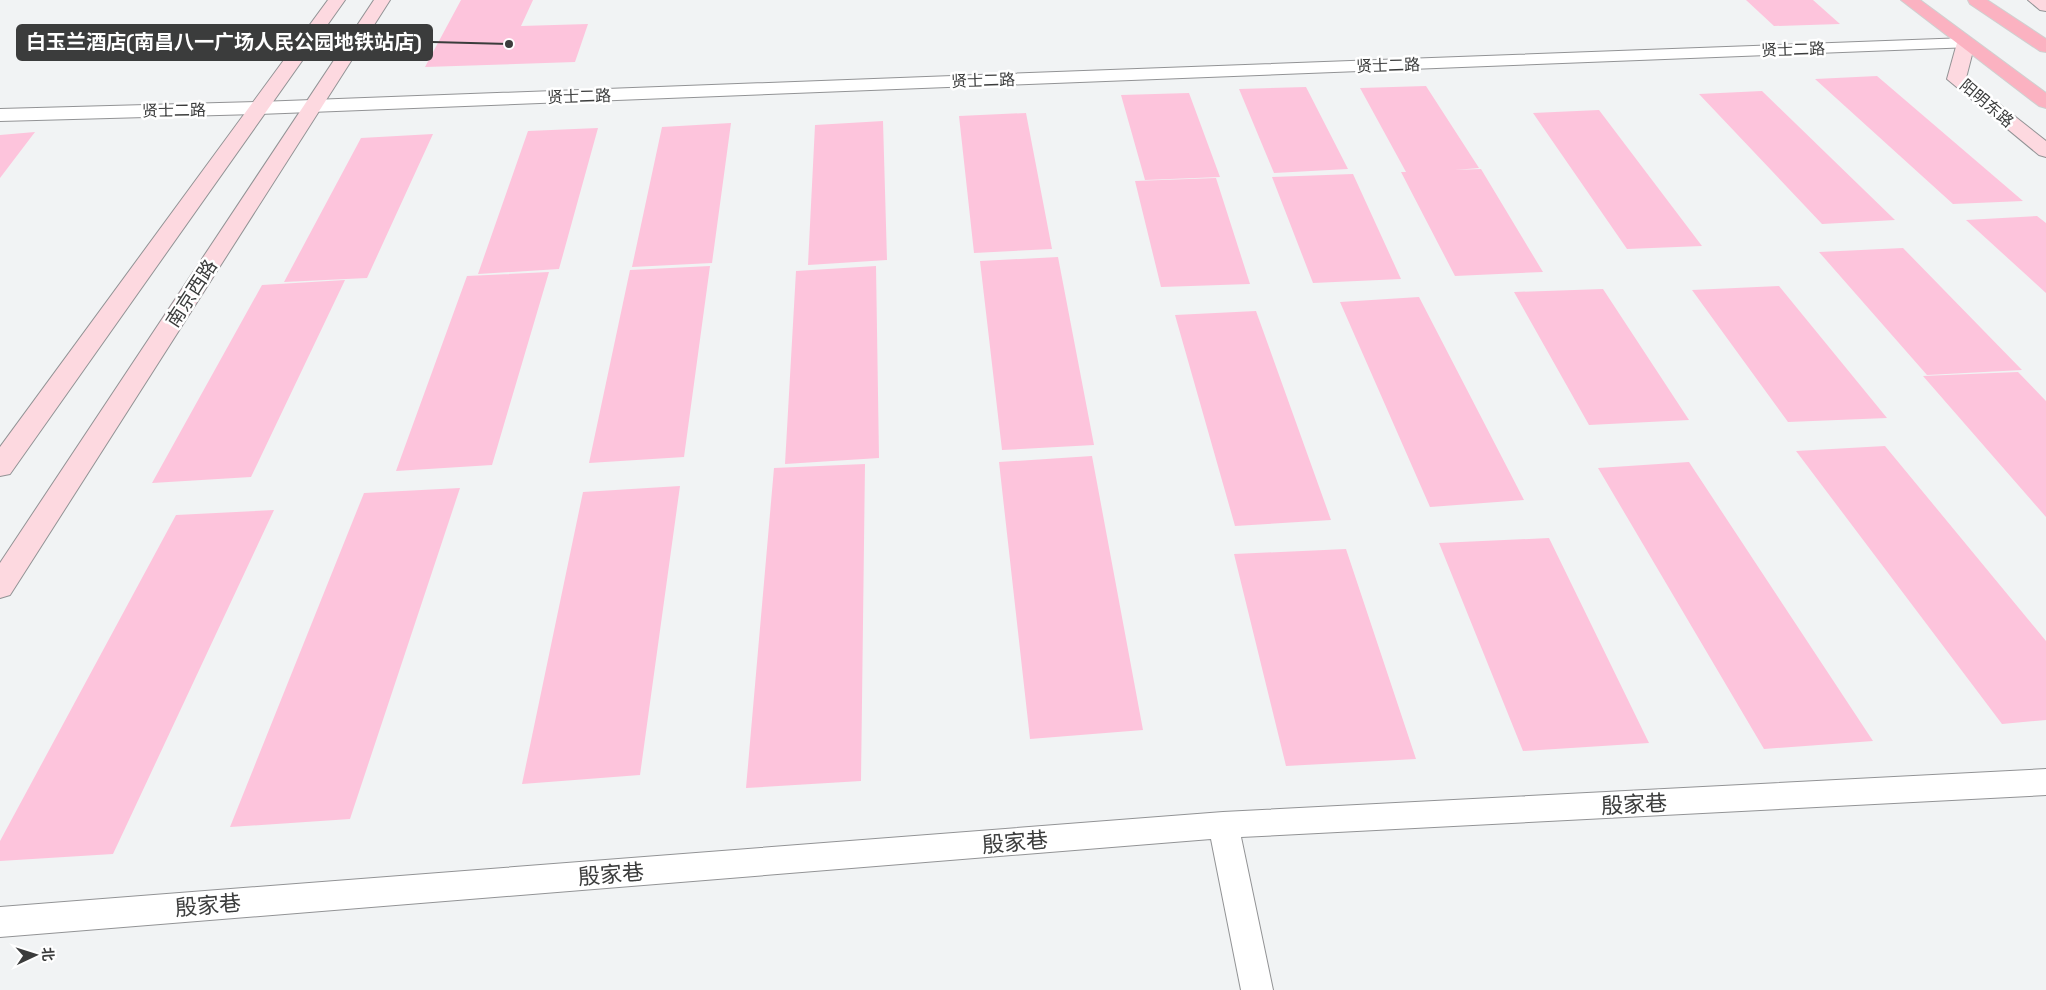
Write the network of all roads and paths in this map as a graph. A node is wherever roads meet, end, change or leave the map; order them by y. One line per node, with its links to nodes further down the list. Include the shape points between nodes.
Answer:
1 (337, 0): 11 (main road)
2 (382, 0): 10 (main road, 南京西路)
3 (1909, 0): 7 (main road, 阳明东路)
4 (1976, 0): 8 (main road)
5 (2036, 0): 6 (main road)
6 (2046, 6)
7 (1966, 43): 9 (main road, 阳明东路); 10 (street, 贤士二路); 13 (main road, 阳明东路, via 1956,79)
8 (2044, 43)
9 (2046, 102)
10 (312, 106): 11 (street, 贤士二路); 15 (main road, 南京西路)
11 (259, 108): 12 (street, 贤士二路); 14 (main road)
12 (0, 115)
13 (2046, 151)
14 (0, 467)
15 (0, 587)
16 (2046, 782): 17 (lane, 殷家巷)
17 (1223, 825): 18 (lane, 殷家巷); 19 (lane)
18 (0, 922)
19 (1257, 990)

